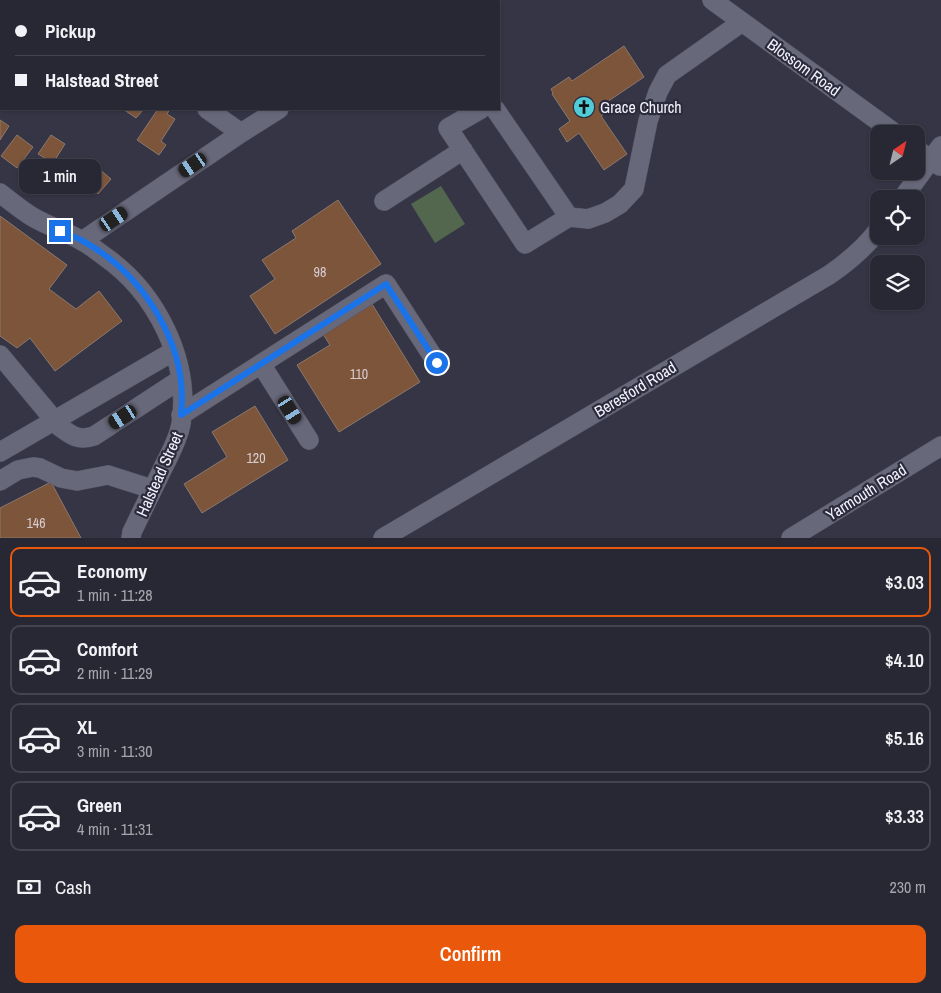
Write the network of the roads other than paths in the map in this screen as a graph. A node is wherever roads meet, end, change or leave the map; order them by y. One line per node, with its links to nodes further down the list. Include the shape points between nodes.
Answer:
1 (712, 0): 2 (street, Blossom Road)
2 (742, 22): 7 (street, Blossom Road); 14 (street, via 667,75 648,121 634,189 620,204 605,213 588,219)
3 (208, 110): 8 (street)
4 (277, 110): 8 (street)
5 (475, 110): 9 (street, via 448,128)
6 (496, 110): 14 (street)
7 (884, 125)
8 (241, 133): 16 (street)
9 (463, 150): 13 (street); 14 (street, via 525,244)
10 (932, 155): 11 (street)
11 (908, 190)
12 (0, 193): 16 (street, Halstead Street, via 32,216)
13 (384, 200)
14 (568, 217)
15 (870, 240): 30 (street, Beresford Road, via 829,275)
16 (82, 241): 17 (street, Halstead Street, via 107,257 148,299)
17 (174, 352): 21 (street, Halstead Street); 23 (street)
18 (0, 355): 23 (street)
19 (437, 363): 20 (street, via 386,284)
20 (261, 364): 22 (street); 24 (street)
21 (181, 379): 22 (street, Halstead Street); 23 (street, via 94,436 72,436)
22 (181, 415): 28 (street, Halstead Street, via 176,442)
23 (54, 421): 26 (street)
24 (309, 440)
25 (941, 446): 31 (street, Yarmouth Road)
26 (0, 452)
27 (0, 481): 28 (street, via 18,470 33,467 77,481 108,475)
28 (152, 490): 29 (street, Halstead Street)
29 (132, 538)
30 (383, 538)
31 (791, 538)

